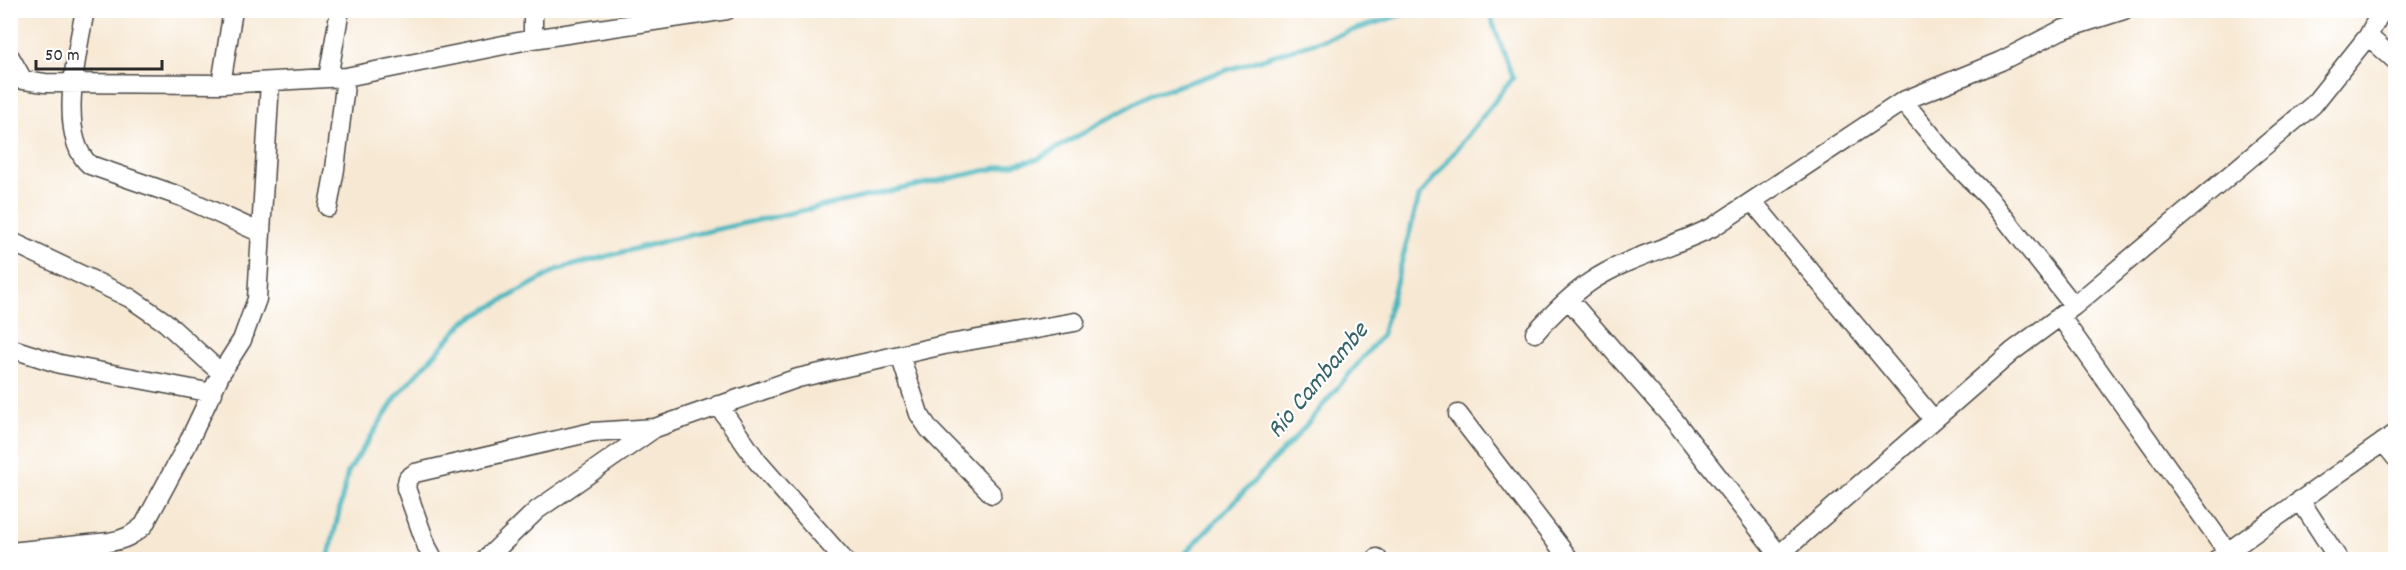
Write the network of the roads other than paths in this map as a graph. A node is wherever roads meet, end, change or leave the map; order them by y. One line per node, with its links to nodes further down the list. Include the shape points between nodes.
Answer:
1 (85, 10): 16 (street)
2 (233, 10): 17 (street)
3 (340, 10): 13 (street)
4 (533, 10): 10 (street)
5 (727, 10): 8 (street)
6 (2124, 10): 18 (street, via 2061,30 2001,61)
7 (2382, 10): 9 (street)
8 (662, 15): 10 (street)
9 (2368, 36): 12 (street); 24 (street, via 2313,105)
10 (533, 39): 13 (street)
11 (10, 57): 14 (street)
12 (2396, 61)
13 (337, 77): 15 (street); 20 (street, via 335,169)
14 (17, 79): 16 (street)
15 (270, 82): 17 (street); 21 (street)
16 (72, 83): 17 (street); 21 (street, via 72,125 83,159 90,165 182,197)
17 (221, 84)
18 (1903, 101): 19 (street); 24 (street, via 1989,198)
19 (1752, 202): 23 (street, via 1713,227 1608,272); 33 (street)
20 (328, 207)
21 (261, 233): 29 (street, via 257,299 242,340)
22 (10, 241): 29 (street, via 130,298 165,322)
23 (1569, 300): 26 (street); 41 (street, via 1674,420)
24 (2067, 311): 33 (street, via 2013,351); 40 (street)
25 (1075, 322): 28 (street)
26 (1535, 333)
27 (10, 348): 30 (street, via 60,364)
28 (900, 355): 31 (street, via 798,378); 37 (street, via 919,414)
29 (221, 373): 30 (street)
30 (213, 393): 39 (street, via 144,525 134,534 123,540)
31 (718, 405): 34 (street); 44 (street, via 758,461)
32 (1458, 414): 45 (street)
33 (1934, 420): 41 (street)
34 (655, 428): 42 (street, via 592,432 415,473 408,478 406,488); 43 (street, via 537,510)
35 (2389, 438): 36 (street); 38 (street)
36 (2396, 458)
37 (992, 494)
38 (2300, 500): 40 (street); 46 (street)
39 (10, 552)
40 (2222, 555)
41 (1776, 557)
42 (434, 560)
43 (485, 560)
44 (844, 560)
45 (1570, 560)
46 (2339, 560)

